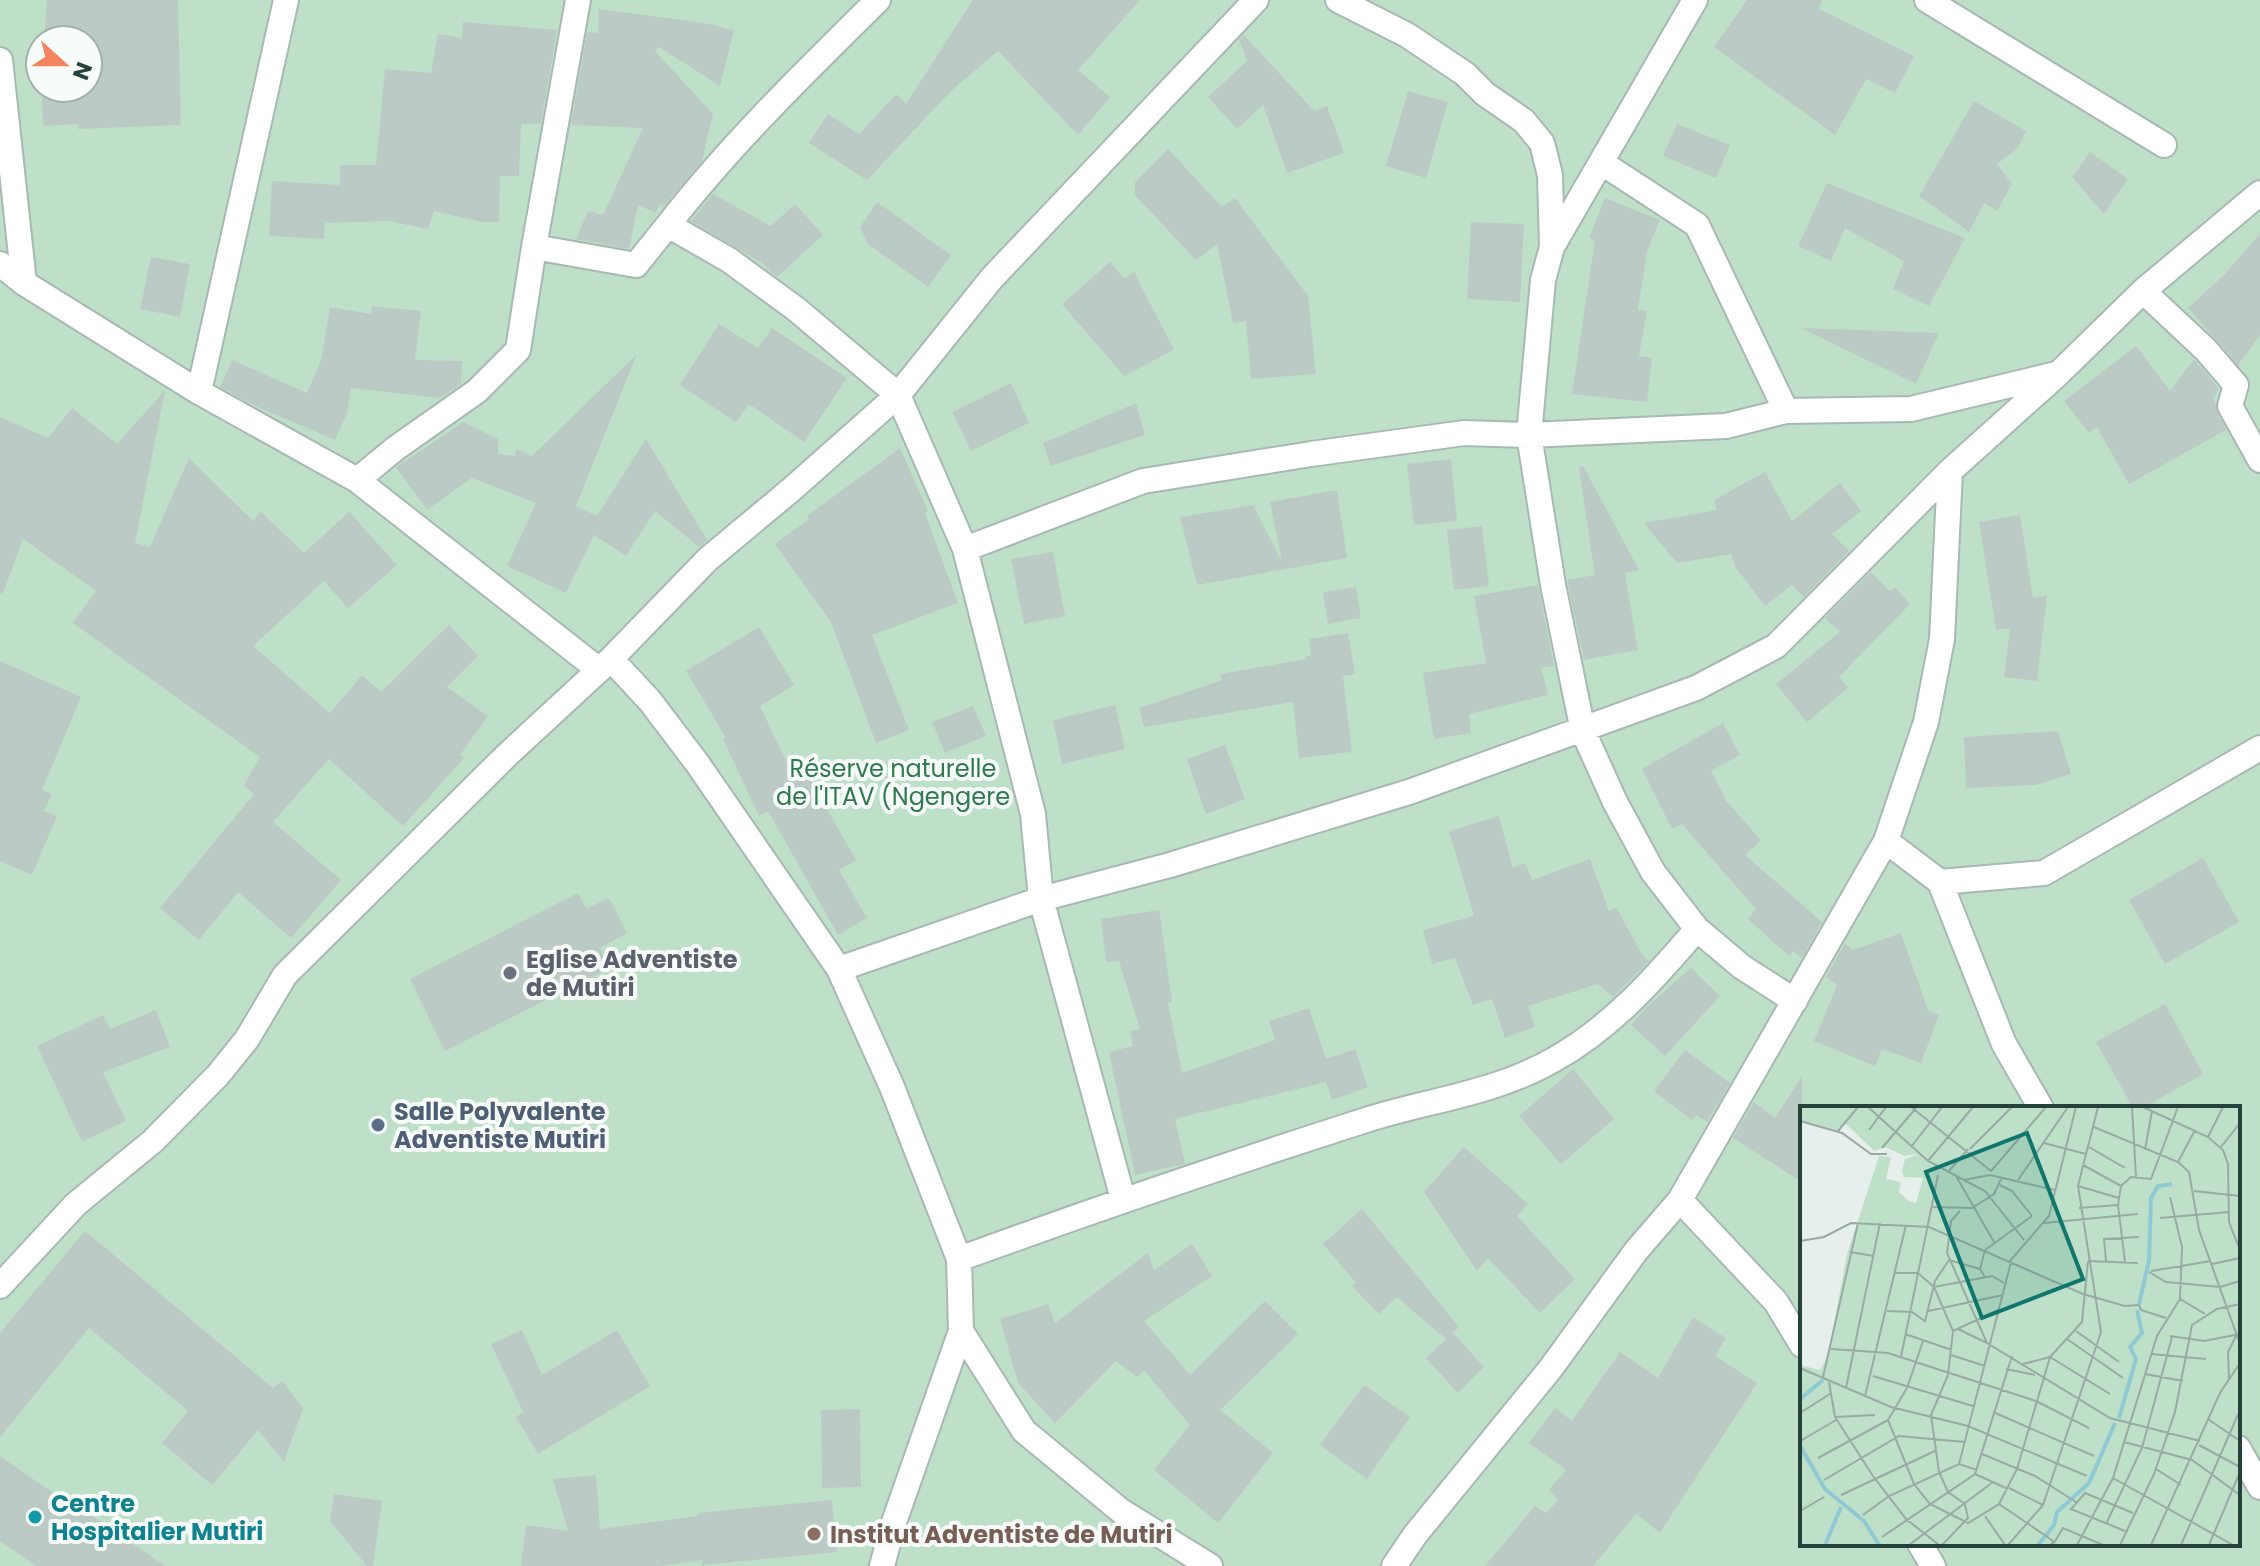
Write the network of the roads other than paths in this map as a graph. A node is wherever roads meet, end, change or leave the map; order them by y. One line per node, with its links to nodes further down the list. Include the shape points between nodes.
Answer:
1 (286, 0): 19 (street)
2 (578, 0): 13 (street)
3 (878, 0): 12 (street, via 802,74)
4 (1256, 0): 20 (street, via 992,278)
5 (1338, 0): 14 (street, via 1407,35 1524,121 1542,143 1550,175)
6 (1695, 0): 10 (street)
7 (1927, 0): 9 (street)
8 (0, 60): 16 (street)
9 (2164, 145)
10 (1602, 163): 14 (street); 21 (street, via 1697,225)
11 (2260, 193): 17 (street)
12 (668, 225): 13 (street, via 636,265); 20 (street, via 729,260 796,309)
13 (534, 247): 25 (street, via 518,350 477,391)
14 (1552, 247): 22 (street, via 1543,280)
15 (0, 264): 16 (street)
16 (24, 283): 19 (street)
17 (2143, 291): 18 (street); 23 (street, via 2236,385 2230,406)
18 (2059, 373): 21 (street, via 1911,409); 24 (street)
19 (199, 392): 25 (street)
20 (898, 395): 26 (street); 27 (street, via 708,559)
21 (1786, 411): 22 (street, via 1726,426)
22 (1529, 435): 26 (street, via 1464,433 1143,481); 28 (street)
23 (2260, 460)
24 (1950, 471): 28 (street, via 1776,646 1696,688); 30 (street, via 1942,639 1926,722)
25 (357, 480): 27 (street)
26 (965, 549): 32 (street, via 1033,814)
27 (605, 664): 34 (street, via 650,701); 40 (street, via 285,975 247,1039 218,1075 153,1141 76,1204)
28 (1583, 731): 32 (street, via 1409,792); 33 (street, via 1653,872)
29 (2260, 748): 31 (street, via 2044,873)
30 (1886, 841): 31 (street); 35 (street)
31 (1940, 882): 36 (street, via 2004,1044)
32 (1041, 899): 34 (street); 37 (street)
33 (1697, 929): 35 (street); 37 (street, via 1635,999 1554,1061 1484,1089 1370,1118)
34 (839, 969): 39 (street)
35 (1795, 1001): 38 (street)
36 (2040, 1106)
37 (1123, 1199): 39 (street)
38 (1680, 1200): 42 (street, via 1776,1302); 48 (street)
39 (959, 1259): 41 (street)
40 (0, 1286)
41 (961, 1331): 46 (street); 47 (street, via 1024,1431 1121,1511)
42 (1800, 1342)
43 (2240, 1452): 44 (street)
44 (2260, 1487)
45 (1921, 1546): 49 (street)
46 (882, 1566)
47 (1210, 1566)
48 (1394, 1566)
49 (1933, 1566)

